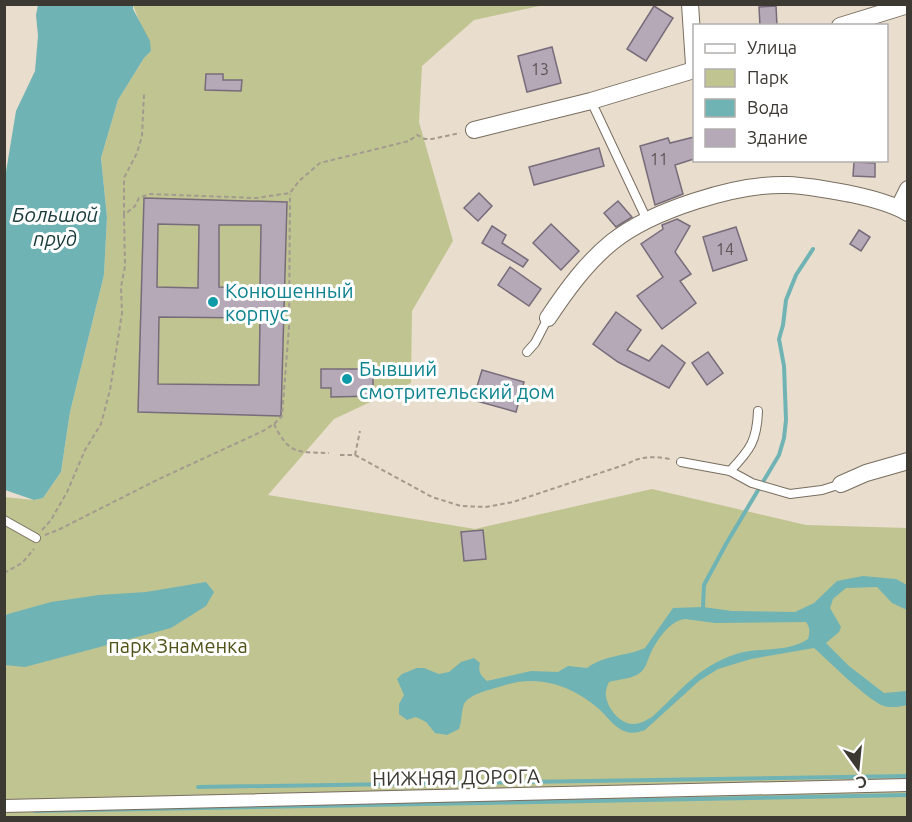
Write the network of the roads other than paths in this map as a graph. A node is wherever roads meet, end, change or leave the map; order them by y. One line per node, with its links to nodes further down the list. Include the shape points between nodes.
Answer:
1 (690, 4): 4 (street)
2 (908, 5): 3 (street)
3 (846, 24)
4 (693, 52)
5 (693, 68): 6 (street)
6 (591, 101): 7 (street); 10 (lane)
7 (474, 130)
8 (908, 189): 9 (street)
9 (903, 210): 10 (street, via 818,187 758,186 699,199)
10 (647, 220): 11 (street, via 612,242 571,284)
11 (548, 318): 12 (lane)
12 (526, 352)
13 (758, 411): 16 (lane, via 755,438)
14 (908, 460): 17 (street)
15 (681, 462): 16 (lane)
16 (730, 471): 17 (lane, via 766,489 790,494)
17 (841, 484)
18 (4, 520): 19 (lane)
19 (36, 538)
20 (908, 785): 21 (street, НИЖНЯЯ ДОРОГА)
21 (4, 806)

